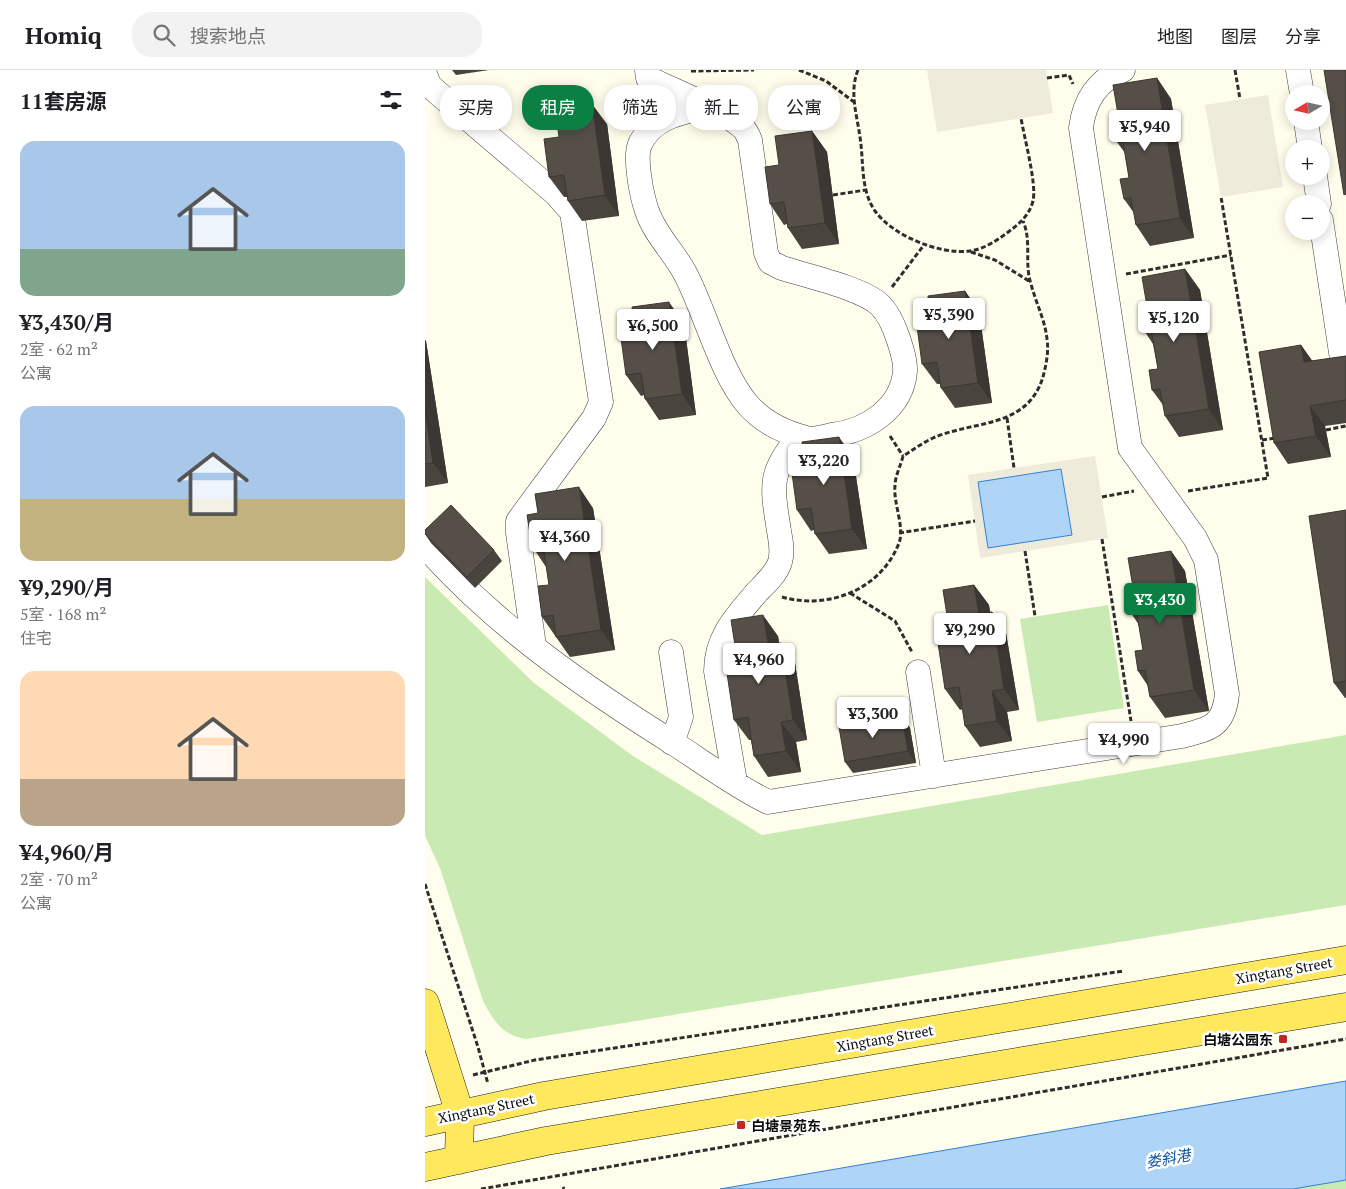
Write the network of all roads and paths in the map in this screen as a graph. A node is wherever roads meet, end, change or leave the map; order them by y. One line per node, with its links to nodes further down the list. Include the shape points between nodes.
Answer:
1 (647, 70): 11 (street, via 648,78)
2 (754, 70): 8 (path)
3 (799, 70): 13 (path, via 826,81)
4 (858, 70): 13 (path, via 854,81)
5 (1123, 70): 25 (street, via 1100,84 1083,110 1081,128)
6 (1235, 70): 12 (path)
7 (1298, 70): 10 (street)
8 (685, 71)
9 (425, 74): 46 (street, via 429,85 555,193 572,212 601,402 594,418 518,521 517,533)
10 (1300, 85)
11 (686, 97)
12 (1240, 100)
13 (854, 102): 17 (path)
14 (686, 112): 32 (street, via 663,118 640,145 638,164 647,211 686,274 727,373 747,404 763,420)
15 (1021, 118): 20 (path, via 1033,200)
16 (745, 130): 27 (street, via 750,140 770,262)
17 (866, 190): 18 (path); 22 (path, via 875,212 903,235)
18 (833, 195)
19 (1221, 197): 24 (path)
20 (1023, 221): 23 (path, via 987,246); 26 (path, via 1029,233)
21 (1324, 240): 28 (street)
22 (924, 245): 23 (path); 27 (path, via 891,288)
23 (969, 251): 26 (path, via 995,260)
24 (1231, 255): 25 (path); 34 (path)
25 (1103, 278): 36 (street, via 1130,448)
26 (1030, 282): 29 (path, via 1047,340 1046,366 1031,401)
27 (873, 300): 32 (street, via 893,324 905,370 893,404 860,429 808,439)
28 (1345, 379)
29 (1007, 418): 35 (path); 39 (path, via 932,438 903,456 895,486)
30 (1346, 426): 31 (path)
31 (1326, 430)
32 (800, 436): 43 (street, via 783,455 775,476 773,496 782,551 780,563)
33 (1284, 437): 34 (path)
34 (1262, 440): 36 (path, via 1268,478)
35 (1014, 468)
36 (1159, 491): 37 (path); 52 (street, via 1195,538 1206,560 1227,694 1226,707 1221,719 1211,728)
37 (1102, 496)
38 (975, 521): 39 (path)
39 (899, 533): 44 (path, via 900,542 876,578 861,590)
40 (1103, 539): 50 (path)
41 (425, 546): 46 (street, via 501,621)
42 (1025, 551): 45 (path)
43 (764, 586): 44 (path, via 773,595 799,602 826,600); 54 (street, via 721,638 716,654)
44 (850, 593): 48 (path, via 895,621 910,646)
45 (1035, 616)
46 (534, 646): 51 (street)
47 (671, 652): 51 (street, via 681,717)
48 (917, 672): 53 (street)
49 (1124, 708): 50 (path)
50 (1129, 708): 52 (path)
51 (672, 743): 54 (street)
52 (1135, 744): 53 (street)
53 (934, 776): 54 (street, via 768,802)
54 (735, 782)
55 (425, 884): 61 (path)
56 (1346, 960): 63 (main road, Xingtang Street)
57 (1131, 970): 61 (path, via 535,1060)
58 (425, 1003): 62 (main road)
59 (1346, 1007): 66 (main road, via 546,1141)
60 (1346, 1039): 68 (path)
61 (485, 1073): 62 (path); 63 (path)
62 (450, 1080): 64 (main road)
63 (493, 1106): 64 (main road, Xingtang Street)
64 (460, 1114): 65 (main road, Xingtang Street); 66 (main road)
65 (425, 1122): 66 (main road)
66 (459, 1160): 67 (main road)
67 (425, 1167)
68 (481, 1189)

